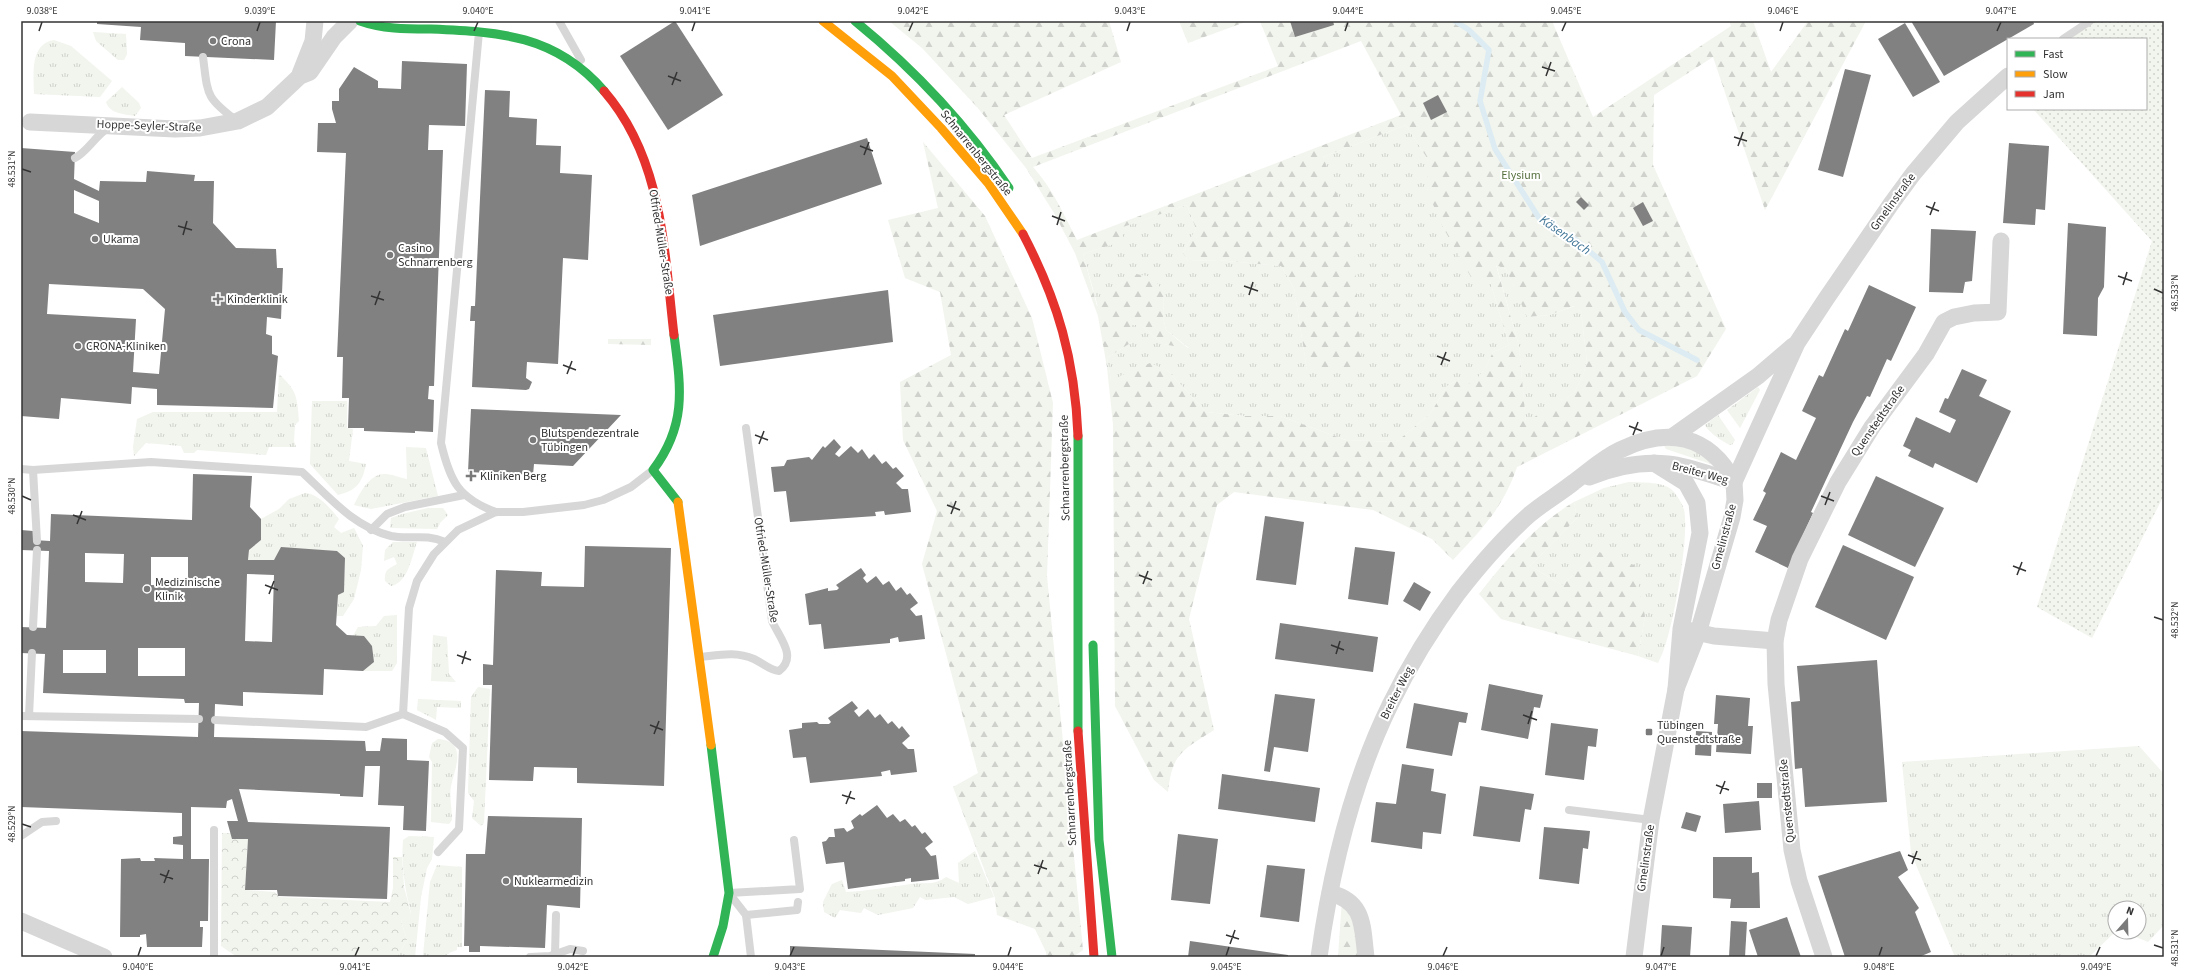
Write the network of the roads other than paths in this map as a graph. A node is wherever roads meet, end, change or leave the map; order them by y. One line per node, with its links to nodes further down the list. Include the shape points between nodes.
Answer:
1 (315, 21): 12 (street, Hoppe-Seyler-Straße, via 312,41)
2 (350, 21): 12 (street, Hoppe-Seyler-Straße, via 334,37 310,72)
3 (360, 21): 8 (street, Otfried-Müller-Straße, via 390,27)
4 (559, 21): 11 (lane)
5 (822, 21): 67 (street, Schnarrenbergstraße, via 892,76 988,183 1043,273 1059,317 1071,366 1078,434 1078,751)
6 (855, 21): 18 (street, Schnarrenbergstraße, via 905,64 940,101 980,148)
7 (2090, 21): 9 (lane)
8 (480, 32): 11 (street, Otfried-Müller-Straße, via 503,33 529,39 553,49); 29 (lane, via 441,443 452,479)
9 (2064, 38)
10 (203, 57): 14 (lane, via 208,92 212,100)
11 (588, 74): 26 (street, Otfried-Müller-Straße, via 614,104 632,133 648,170 660,224 680,406 673,437)
12 (300, 76): 14 (street, Hoppe-Seyler-Straße, via 267,107)
13 (2007, 77): 20 (street, Gmelinstraße, via 1957,122 1913,174)
14 (238, 121): 16 (street, Hoppe-Seyler-Straße, via 200,128)
15 (30, 122): 16 (street, Hoppe-Seyler-Straße)
16 (112, 126): 17 (lane, via 95,138 82,155)
17 (75, 158)
18 (1016, 200)
19 (2001, 242): 39 (street, Quenstedtstraße, via 1998,312 1974,313 1944,322 1926,354 1872,427 1819,518 1785,598)
20 (1797, 343): 22 (street, Gmelinstraße, via 1758,376); 27 (street, Gmelinstraße)
21 (746, 428): 41 (lane, Otfried-Müller-Straße, via 772,622 778,635 784,640 787,660 779,671 737,654)
22 (1672, 436): 27 (street, Breiter Weg, via 1693,440 1714,454 1726,466); 28 (street, Breiter Weg, via 1651,439 1619,450)
23 (1654, 463): 27 (street, Breiter Weg, via 1682,466); 28 (street, Breiter Weg, via 1623,466); 36 (street, Gmelinstraße, via 1686,483 1697,503 1700,518 1699,540)
24 (21, 469): 25 (lane)
25 (33, 470): 31 (lane, via 151,462 302,472 339,508); 32 (lane)
26 (654, 470): 30 (lane, Otfried-Müller-Straße, via 631,487 603,500 584,505 523,512); 41 (street, via 678,500)
27 (1734, 482): 37 (street, Gmelinstraße, via 1735,500 1732,517)
28 (1573, 483): 55 (street, Breiter Weg, via 1530,514 1510,533 1459,592 1418,652 1389,707 1364,767 1343,836)
29 (464, 496): 30 (lane); 31 (lane, via 405,507 387,514)
30 (496, 512): 33 (lane, Otfried-Müller-Straße, via 458,530)
31 (371, 530): 33 (lane, via 393,536 434,537)
32 (38, 541)
33 (445, 542): 43 (lane, Otfried-Müller-Straße, via 424,567 409,608)
34 (37, 550): 35 (lane)
35 (33, 627)
36 (1681, 629): 37 (street); 42 (street, Gmelinstraße)
37 (1698, 633): 39 (street); 42 (street, Gmelinstraße)
38 (1092, 634): 68 (street, via 1099,828 1105,908)
39 (1775, 641): 72 (street, Quenstedtstraße, via 1776,684 1792,850 1805,902)
40 (32, 653): 44 (lane)
41 (700, 657): 54 (street)
42 (1676, 689): 48 (street, Gmelinstraße)
43 (403, 714): 46 (lane, via 366,727); 53 (lane, via 445,732 463,748 459,829)
44 (25, 716): 45 (lane)
45 (199, 719)
46 (215, 720)
47 (1569, 810): 48 (lane)
48 (1651, 820): 71 (street, Gmelinstraße)
49 (56, 821): 51 (lane, via 42,822)
50 (214, 830): 63 (lane)
51 (21, 836)
52 (794, 840): 54 (lane, via 800,889)
53 (438, 852)
54 (729, 893): 58 (lane); 65 (street, via 723,926)
55 (1330, 893): 69 (street, Breiter Weg); 70 (street, via 1356,906)
56 (798, 902): 58 (lane, via 797,910)
57 (556, 915): 61 (lane)
58 (746, 915): 66 (lane)
59 (21, 921): 62 (street)
60 (583, 951): 61 (lane, via 570,949)
61 (555, 954): 64 (lane)
62 (104, 957)
63 (214, 957)
64 (530, 957)
65 (713, 957)
66 (751, 957)
67 (1094, 957)
68 (1112, 957)
69 (1319, 957)
70 (1366, 957)
71 (1634, 957)
72 (1824, 957)

